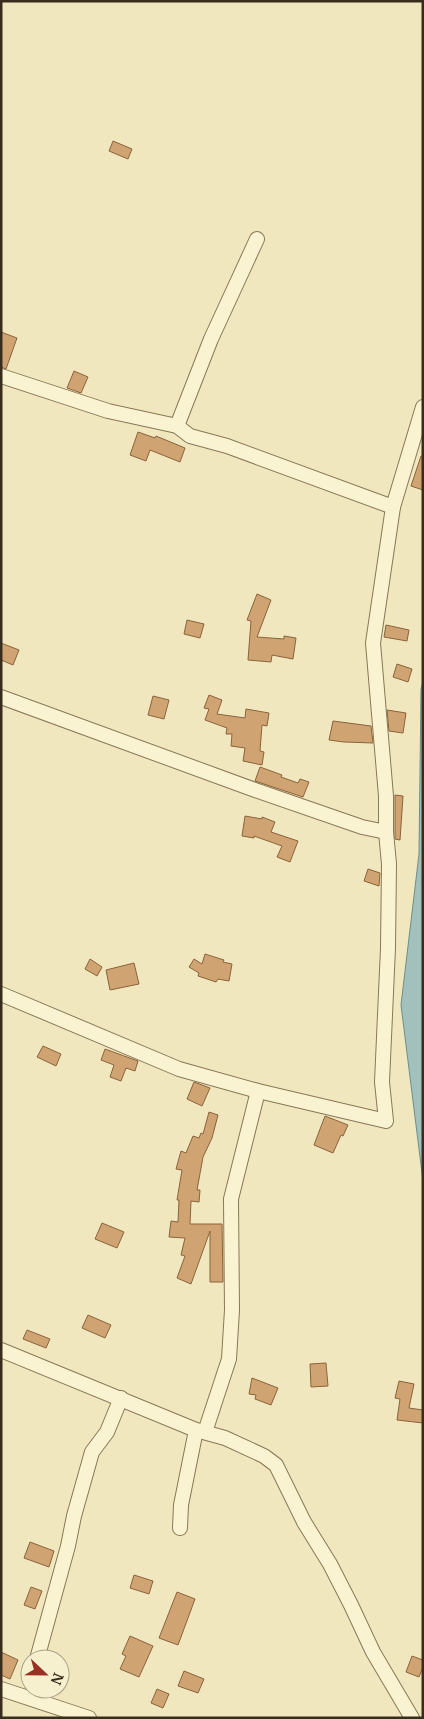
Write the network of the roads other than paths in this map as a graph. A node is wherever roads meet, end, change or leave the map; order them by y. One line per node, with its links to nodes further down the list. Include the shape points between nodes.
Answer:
1 (257, 239): 4 (street, via 211,339)
2 (1, 376): 4 (street, via 108,411)
3 (423, 407): 5 (street)
4 (177, 426): 5 (street, via 190,436 227,446)
5 (392, 507): 7 (street, via 373,643)
6 (1, 697): 7 (street, via 255,790 362,827)
7 (386, 832): 9 (street, via 388,948 382,1082 386,1121)
8 (1, 994): 9 (street, via 179,1070)
9 (258, 1091): 12 (street, via 231,1199 229,1359)
10 (1, 1350): 11 (street)
11 (121, 1398): 12 (street); 14 (street, via 107,1432 92,1452)
12 (201, 1431): 13 (street, via 181,1505); 19 (street, via 264,1456 276,1466 304,1522 330,1564 373,1652)
13 (180, 1528)
14 (40, 1649)
15 (1, 1689): 16 (street)
16 (20, 1691)
17 (45, 1699): 18 (street)
18 (89, 1718)
19 (412, 1718)

